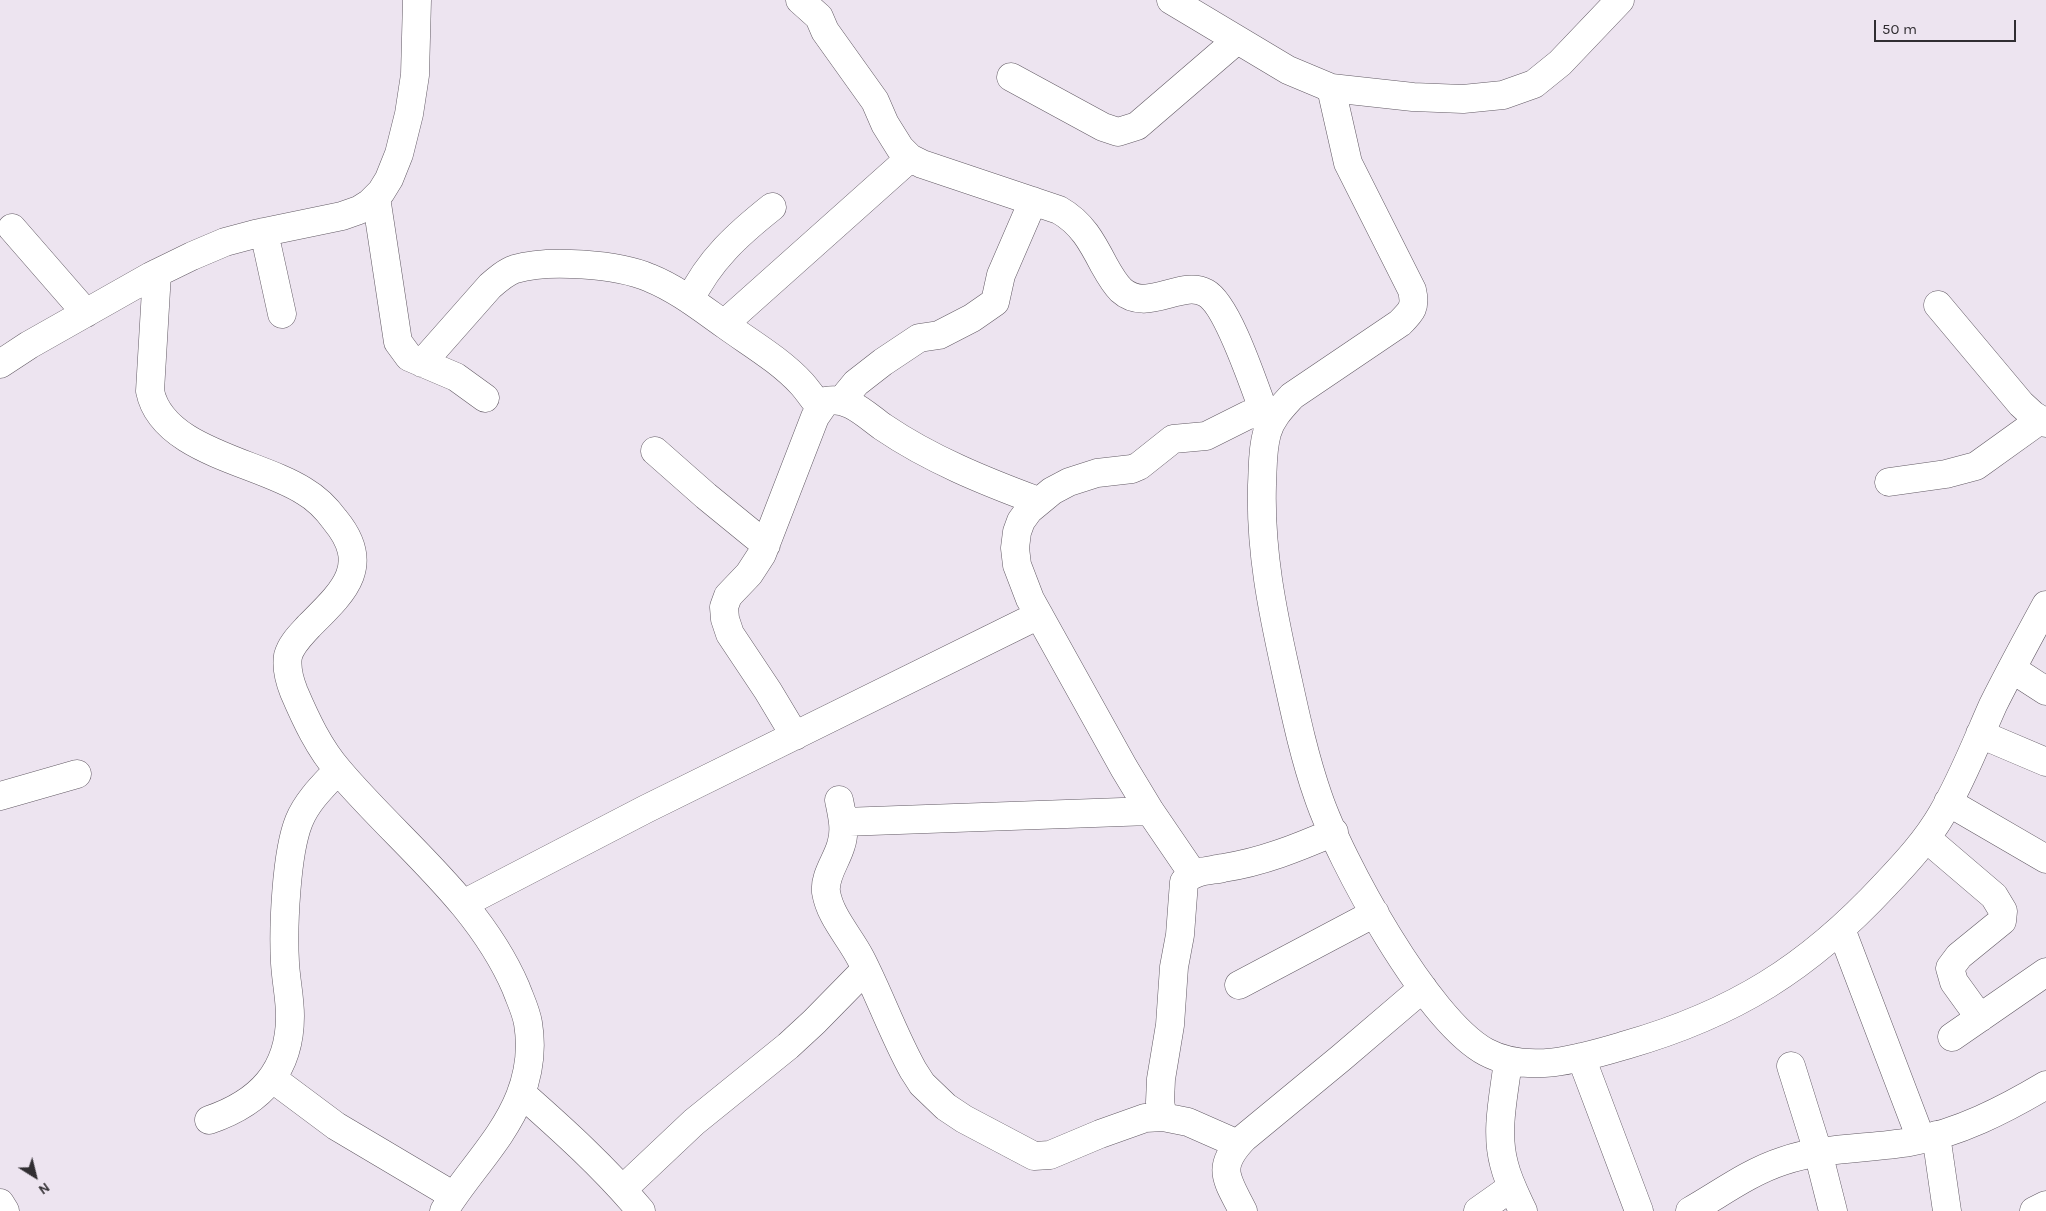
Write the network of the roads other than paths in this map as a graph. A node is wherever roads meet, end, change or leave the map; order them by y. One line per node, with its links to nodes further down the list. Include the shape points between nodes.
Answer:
1 (417, 0): 9 (street, via 415,75 409,114 399,154 389,179)
2 (800, 0): 8 (street, via 818,17 875,101 893,138)
3 (1171, 0): 5 (street)
4 (1620, 0): 7 (street, via 1534,84 1503,95 1463,99 1412,97)
5 (1237, 40): 6 (street, via 1137,126 1118,132); 7 (street, via 1288,70)
6 (1011, 77)
7 (1331, 88): 24 (street, via 1348,163 1412,290 1415,302 1400,323)
8 (910, 158): 10 (street); 19 (street)
9 (376, 197): 13 (street, via 359,210 342,216); 20 (street, via 398,342 409,357)
10 (1032, 201): 23 (street, via 1001,275 995,302 939,335 919,338); 24 (street, via 1058,210 1078,224 1113,281 1133,298 1158,297 1190,289 1206,293 1214,300)
11 (772, 207): 15 (street, via 742,231 712,262)
12 (12, 228): 17 (street)
13 (264, 232): 14 (street, via 225,242); 18 (street)
14 (157, 273): 17 (street); 37 (street, via 150,391 158,414 185,437 304,490 335,519 353,550 354,565 350,579 343,591 297,639 289,653 287,666 304,717)
15 (690, 300): 19 (street); 20 (street, via 671,287 627,270 569,264 536,265 515,270 490,286)
16 (1938, 305): 25 (street, via 2021,404)
17 (86, 313): 21 (street)
18 (282, 314)
19 (724, 324): 23 (street)
20 (422, 363): 22 (street, via 456,377)
21 (0, 364)
22 (485, 398)
23 (831, 404): 28 (street, via 848,403 893,434 941,460); 29 (street, via 814,417)
24 (1271, 412): 28 (street, via 1248,415 1206,436 1173,439 1139,466 1076,479); 42 (street, via 1264,448 1262,540 1292,700 1318,797)
25 (2043, 421): 27 (street, via 1976,466)
26 (656, 451): 29 (street)
27 (1889, 482)
28 (1038, 501): 31 (street, via 1021,521 1015,548 1022,581)
29 (766, 545): 35 (street, via 749,574 728,596 725,618 730,634)
30 (2046, 605): 32 (street)
31 (1038, 615): 35 (street); 41 (street)
32 (2012, 669): 33 (street); 34 (street)
33 (2046, 691)
34 (1980, 734): 36 (street); 40 (street)
35 (795, 736): 46 (street)
36 (2046, 762)
37 (338, 770): 46 (street); 58 (street, via 308,805 294,836 284,956 290,1017 284,1055)
38 (77, 774): 39 (street)
39 (0, 796)
40 (1948, 802): 43 (street); 44 (street)
41 (1150, 811): 45 (street); 49 (street, via 841,811 842,845 826,890 836,919)
42 (1334, 832): 45 (street, via 1249,864); 47 (street)
43 (1926, 838): 48 (street, via 1872,900); 53 (street, via 1994,896 2003,910 2002,921 1959,956 1950,968 1954,982)
44 (2046, 860)
45 (1193, 874): 61 (street, via 1182,888 1182,921 1161,1079)
46 (463, 904): 60 (street, via 504,961 528,1021 529,1064)
47 (1376, 913): 51 (street); 52 (street)
48 (1841, 929): 55 (street, via 1797,966 1729,1008 1652,1038); 63 (street)
49 (866, 969): 61 (street, via 904,1054 922,1084 952,1111 1026,1152 1042,1157 1050,1155 1128,1123); 67 (street, via 808,1028 694,1122)
50 (2046, 972): 53 (street)
51 (1239, 986)
52 (1423, 988): 56 (street, via 1462,1034 1485,1051); 64 (street)
53 (1980, 1018): 54 (street)
54 (1952, 1037)
55 (1581, 1057): 56 (street, via 1556,1062); 76 (street)
56 (1508, 1061): 66 (street, via 1500,1127 1504,1165)
57 (1791, 1066): 65 (street)
58 (273, 1079): 62 (street, via 248,1102 228,1114); 69 (street)
59 (2046, 1085): 63 (street, via 1982,1119)
60 (521, 1093): 67 (street); 69 (street, via 492,1145)
61 (1163, 1117): 64 (street, via 1188,1122)
62 (209, 1120)
63 (1928, 1137): 65 (street); 79 (street)
64 (1238, 1144): 73 (street, via 1227,1159 1227,1176)
65 (1818, 1152): 77 (street, via 1760,1170); 78 (street)
66 (1512, 1187): 74 (street); 75 (street)
67 (623, 1189): 72 (street)
68 (0, 1203): 71 (street)
69 (449, 1204)
70 (2046, 1205): 80 (street)
71 (5, 1211)
72 (641, 1211)
73 (1243, 1211)
74 (1478, 1211)
75 (1523, 1211)
76 (1640, 1211)
77 (1690, 1211)
78 (1833, 1211)
79 (1947, 1211)
80 (2034, 1211)

